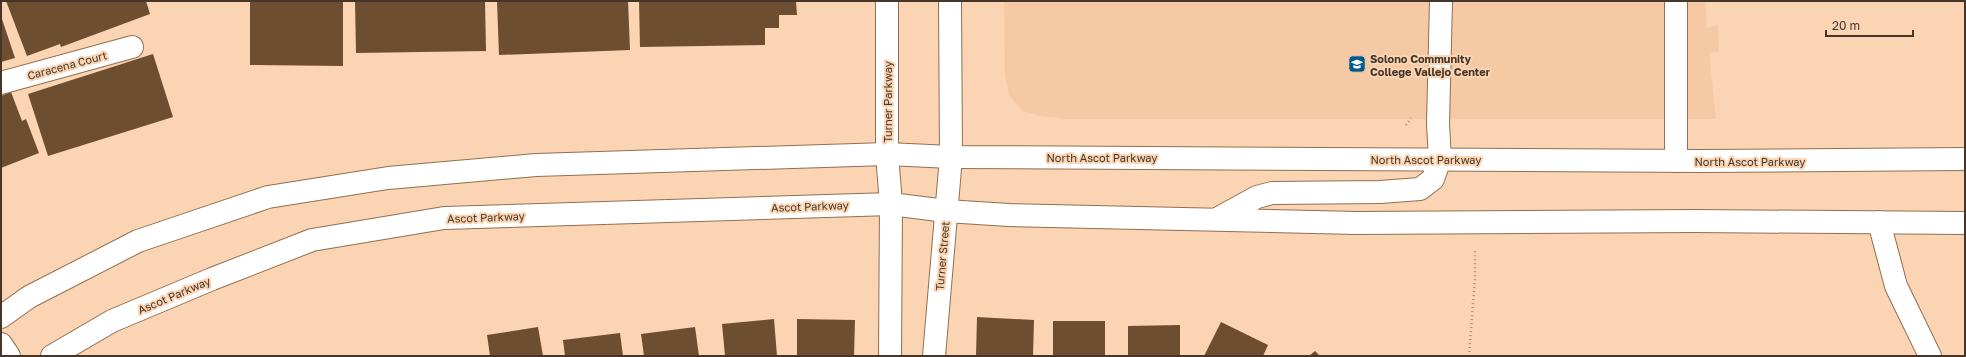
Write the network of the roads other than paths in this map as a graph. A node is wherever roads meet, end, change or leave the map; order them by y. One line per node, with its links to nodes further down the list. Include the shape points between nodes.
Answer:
1 (887, 1): 7 (main road, Turner Parkway)
2 (950, 1): 8 (main road)
3 (1441, 1): 9 (main road, via 1438,124)
4 (1676, 1): 11 (main road)
5 (132, 47): 6 (main road, Caracena Court)
6 (1, 83)
7 (887, 154): 8 (main road, North Ascot Parkway); 12 (main road, Turner Parkway); 17 (main road, via 536,165 388,178 268,197 138,241 29,297)
8 (951, 157): 9 (main road, North Ascot Parkway); 13 (main road, Turner Street)
9 (1440, 159): 11 (main road, North Ascot Parkway); 14 (main road, via 1433,179 1420,189 1272,193 1257,197)
10 (1965, 159): 11 (main road, North Ascot Parkway)
11 (1676, 161)
12 (891, 204): 13 (main road, Ascot Parkway); 20 (main road, Ascot Parkway, via 444,218 312,240 112,321); 21 (main road)
13 (946, 211): 14 (main road); 22 (main road, Turner Street)
14 (1216, 220): 15 (main road, via 1356,223)
15 (1879, 222): 16 (main road); 23 (main road, via 1896,286)
16 (1965, 222)
17 (1, 317)
18 (1, 344): 19 (main road)
19 (9, 356)
20 (52, 356)
21 (890, 356)
22 (934, 356)
23 (1930, 356)

